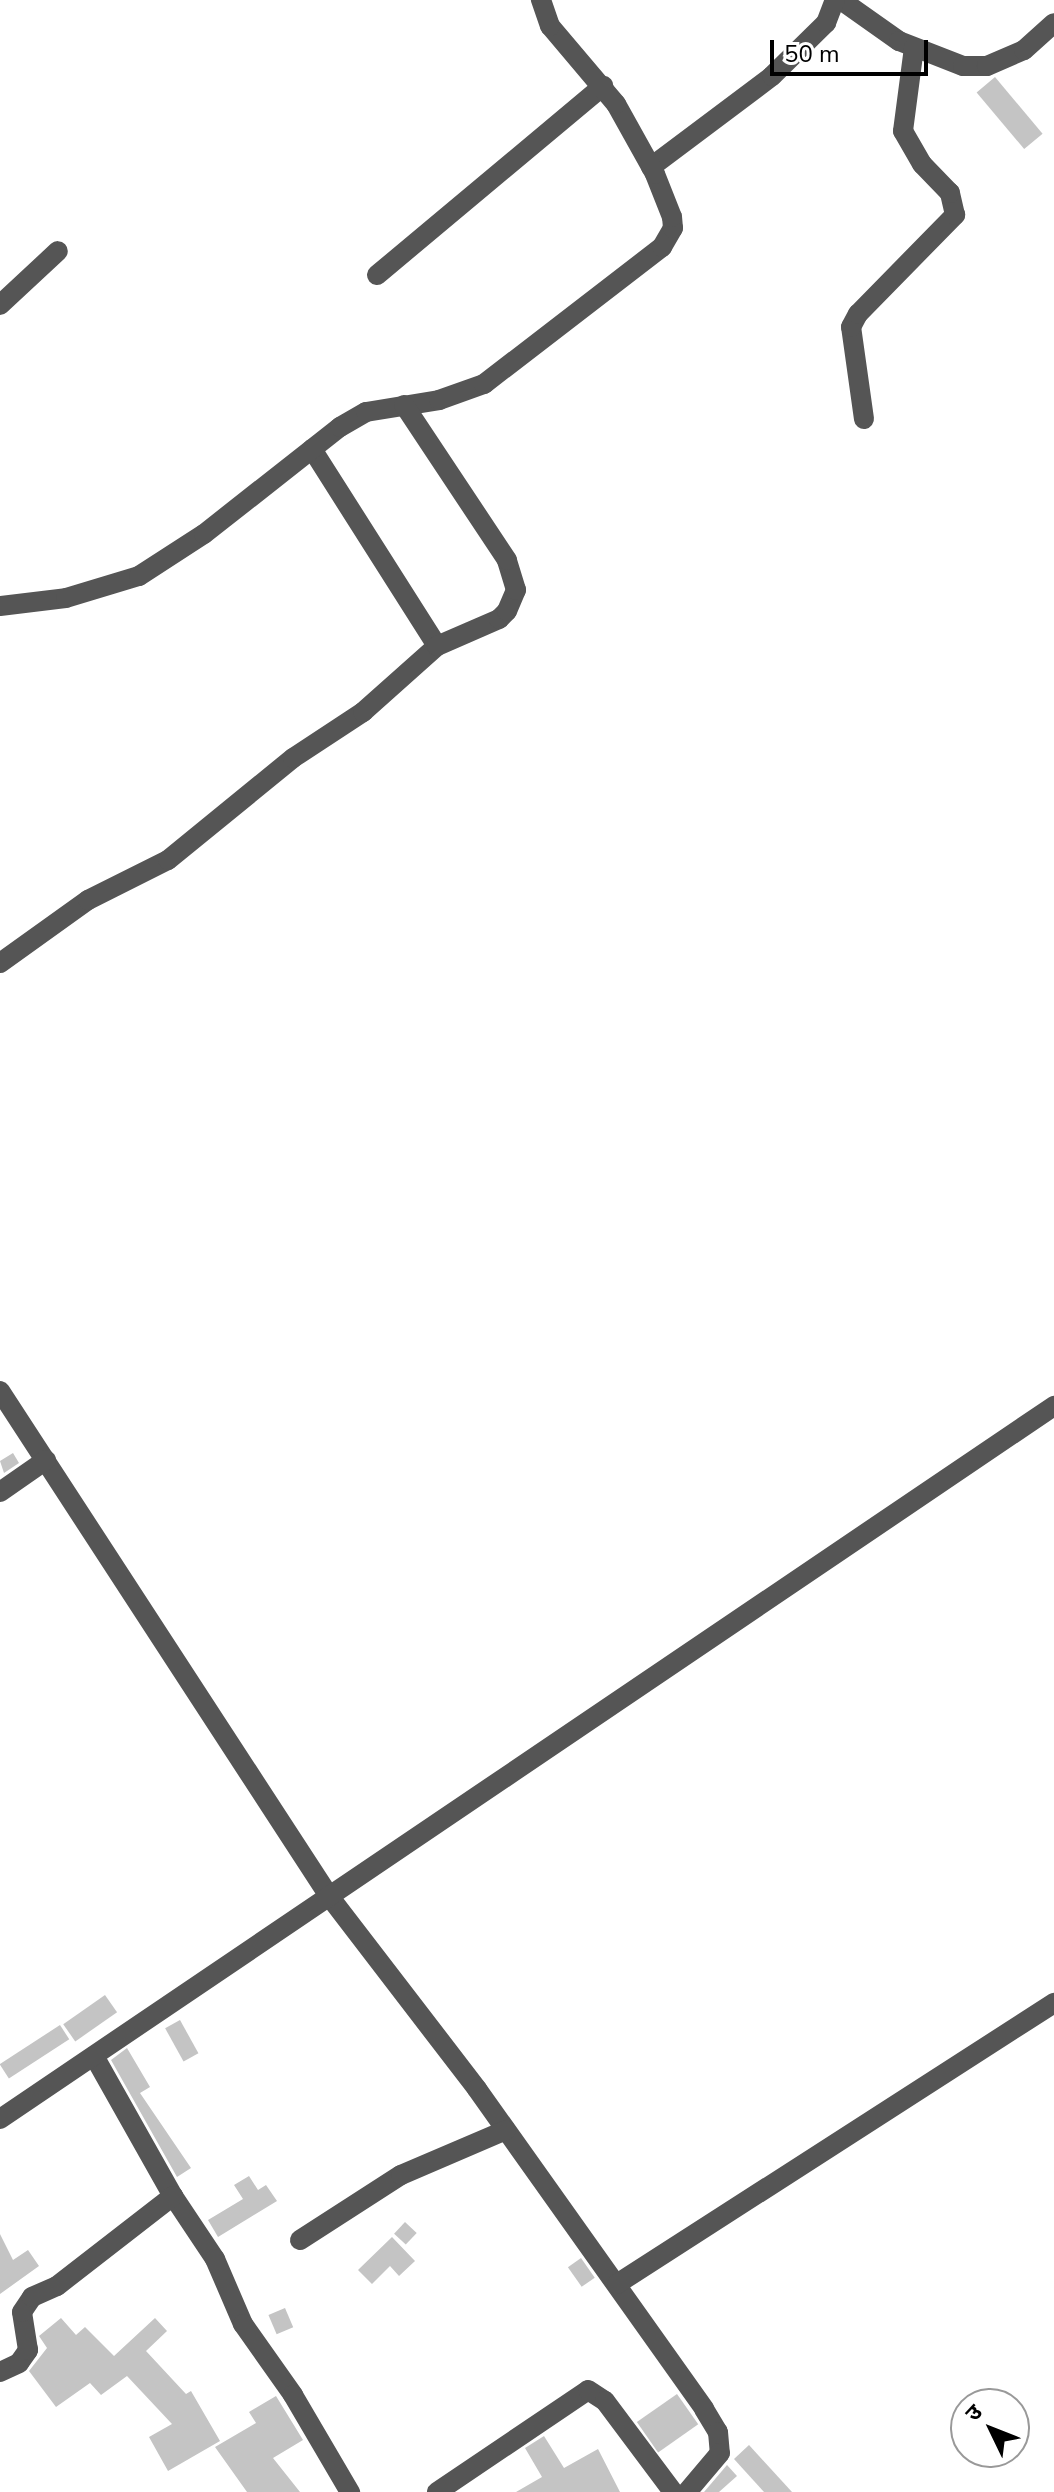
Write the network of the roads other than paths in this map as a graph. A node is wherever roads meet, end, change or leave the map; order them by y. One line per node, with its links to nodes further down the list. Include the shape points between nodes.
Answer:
1 (541, 0): 5 (street, via 550,26)
2 (838, 0): 4 (street); 6 (street, via 826,23 772,76)
3 (1054, 23): 4 (street, via 1024,50 987,66 963,66)
4 (914, 48): 11 (street, via 903,131 922,164 950,193 955,215 851,327)
5 (603, 86): 6 (street); 8 (street)
6 (651, 167): 10 (street, via 672,217 673,228 662,247 484,384 464,394)
7 (58, 251): 9 (street)
8 (377, 275)
9 (0, 305)
10 (404, 405): 12 (street, via 366,412); 14 (street, via 514,575 513,602 499,619)
11 (864, 419)
12 (312, 449): 13 (street, via 204,534 139,576 66,598); 14 (street)
13 (0, 606)
14 (437, 646): 15 (street, via 363,712 293,758 204,834 168,860 88,900)
15 (0, 963)
16 (0, 1391): 18 (street)
17 (1054, 1406): 20 (street)
18 (46, 1460): 19 (street); 20 (street)
19 (0, 1492)
20 (329, 1896): 22 (street, via 163,2014); 24 (street)
21 (1054, 2003): 27 (street)
22 (94, 2056): 23 (street); 25 (street)
23 (0, 2119)
24 (506, 2130): 26 (street, via 401,2175); 27 (street)
25 (173, 2196): 28 (street, via 57,2286 32,2297 22,2312 28,2350 19,2363); 29 (street, via 215,2259 243,2324)
26 (300, 2240)
27 (617, 2284): 32 (street, via 718,2432 720,2453)
28 (0, 2372)
29 (350, 2492)
30 (437, 2492): 31 (street, via 588,2390 605,2401)
31 (673, 2492)
32 (687, 2492)

